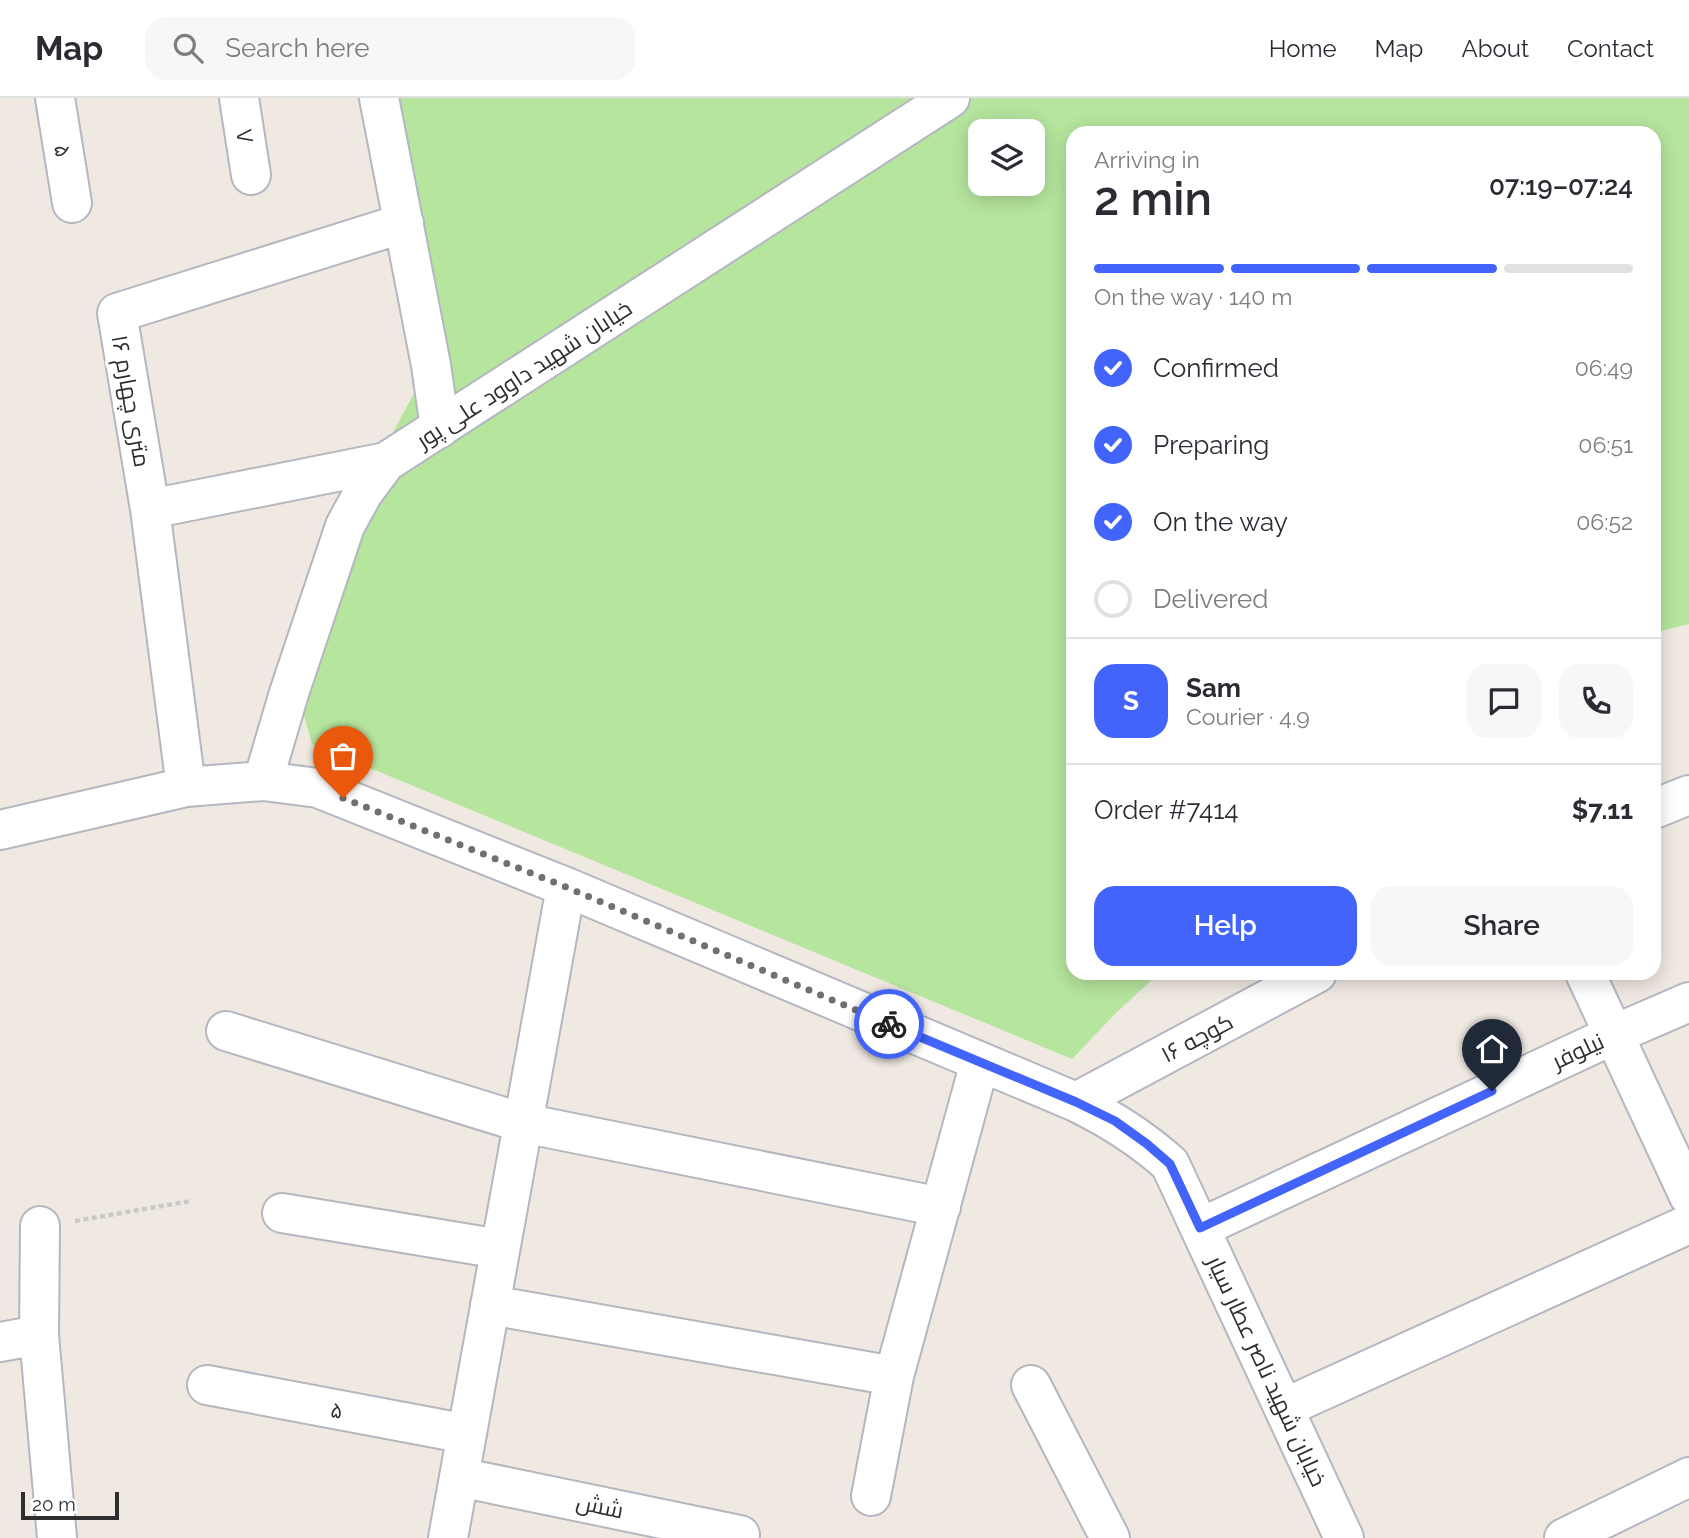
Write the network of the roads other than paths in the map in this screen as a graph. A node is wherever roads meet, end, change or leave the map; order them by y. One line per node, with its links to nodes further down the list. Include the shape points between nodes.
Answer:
1 (55, 98): 6 (street, ۵)
2 (239, 98): 5 (street, ۷)
3 (379, 98): 7 (street)
4 (950, 98): 8 (street, خیابان شهید داوود علی پور)
5 (251, 175)
6 (72, 203)
7 (404, 223): 8 (street); 10 (street, ۱۶ متری چهارم, via 117,313)
8 (440, 428): 9 (street, خیابان شهید داوود علی پور)
9 (386, 462): 10 (street); 11 (street, خیابان شهید داوود علی پور, via 345,526)
10 (150, 509): 12 (street, ۱۶ متری چهارم)
11 (263, 781): 12 (street, خیابان شهید ناصر عطار سیار); 16 (street, خیابان شهید ناصر عطار سیار, via 318,788)
12 (187, 787): 15 (street, خیابان شهید ناصر عطار سیار)
13 (1689, 795): 14 (street)
14 (1661, 806)
15 (0, 830)
16 (566, 887): 22 (street, خیابان شهید ناصر عطار سیار); 24 (street)
17 (1304, 980): 23 (street, کوچه ۱۶)
18 (1588, 980): 21 (street)
19 (1689, 1002): 21 (street, نیلوفر)
20 (226, 1031): 24 (street)
21 (1613, 1035): 25 (street); 30 (street, نیلوفر)
22 (979, 1062): 23 (street, خیابان شهید ناصر عطار سیار); 26 (street)
23 (1076, 1102): 30 (street, خیابان شهید ناصر عطار سیار, via 1115,1121 1170,1164)
24 (523, 1123): 26 (street); 31 (street)
25 (1689, 1196)
26 (941, 1207): 35 (street)
27 (282, 1213): 31 (street)
28 (1689, 1224): 38 (street)
29 (40, 1226): 33 (street)
30 (1200, 1228): 38 (street, خیابان شهید ناصر عطار سیار)
31 (500, 1249): 32 (street)
32 (490, 1305): 35 (street); 39 (street)
33 (38, 1335): 34 (street); 44 (street)
34 (0, 1342)
35 (894, 1376): 42 (street)
36 (207, 1385): 39 (street, ۵)
37 (1031, 1385): 46 (street)
38 (1284, 1408): 47 (street, خیابان شهید ناصر عطار سیار)
39 (467, 1434): 41 (street)
40 (1689, 1476): 48 (street)
41 (459, 1477): 43 (street, شش); 45 (street)
42 (871, 1496)
43 (740, 1535)
44 (57, 1538)
45 (448, 1538)
46 (1110, 1538)
47 (1344, 1538)
48 (1564, 1538)

